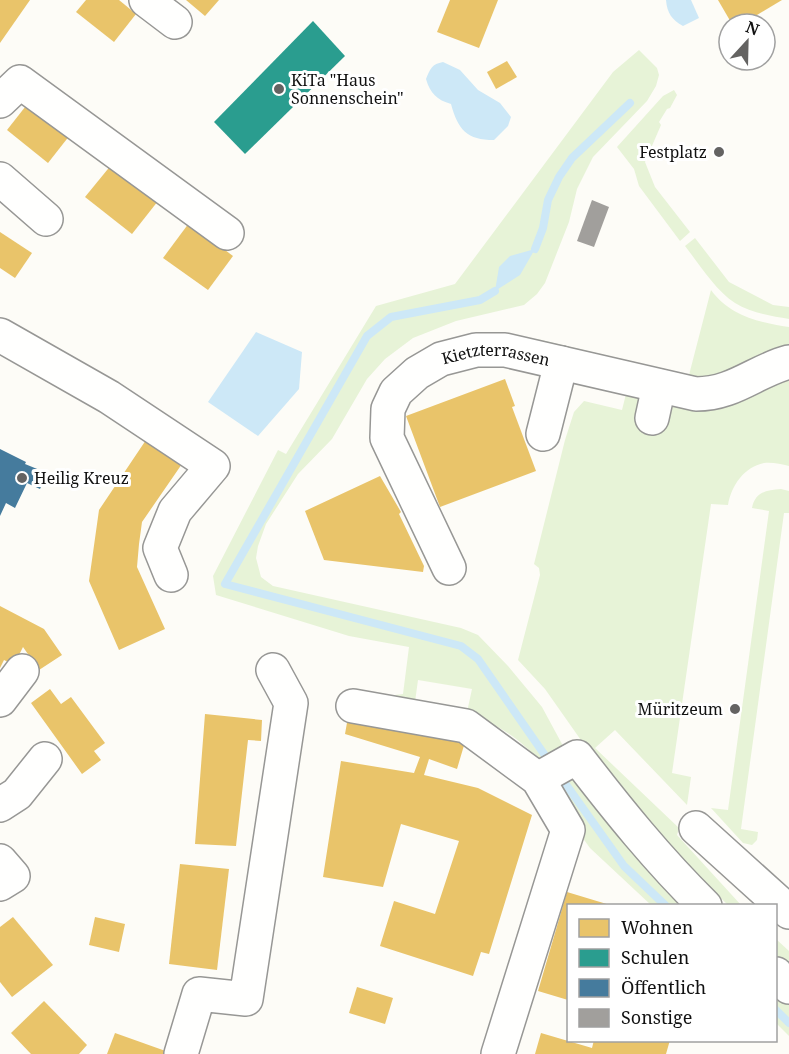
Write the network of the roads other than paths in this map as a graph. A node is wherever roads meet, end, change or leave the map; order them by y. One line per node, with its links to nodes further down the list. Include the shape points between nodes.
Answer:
1 (146, 0): 2 (street)
2 (175, 22)
3 (0, 101): 6 (street, via 20,82)
4 (0, 179): 5 (street)
5 (46, 219)
6 (227, 233)
7 (0, 335): 14 (street, via 109,397 213,466 175,511 160,548)
8 (789, 362): 10 (street, Kietzterrassen, via 732,389 712,394)
9 (561, 363): 10 (street, Kietzterrassen); 12 (street); 13 (street, Kietzterrassen, via 506,350 476,350 441,359 396,392 388,409 387,438)
10 (659, 386): 11 (street)
11 (652, 418)
12 (543, 434)
13 (448, 568)
14 (171, 575)
15 (273, 670): 29 (street, via 291,703 246,999 199,994)
16 (22, 671): 17 (street)
17 (0, 700)
18 (353, 706): 20 (street, via 466,726)
19 (45, 759): 21 (street, via 17,794)
20 (557, 769): 25 (street, via 627,822); 30 (street, via 568,830)
21 (0, 805)
22 (696, 828): 26 (street)
23 (0, 861): 24 (street, via 13,876)
24 (0, 884)
25 (703, 904)
26 (789, 912)
27 (777, 975): 28 (street)
28 (789, 987)
29 (181, 1054)
30 (498, 1054)

